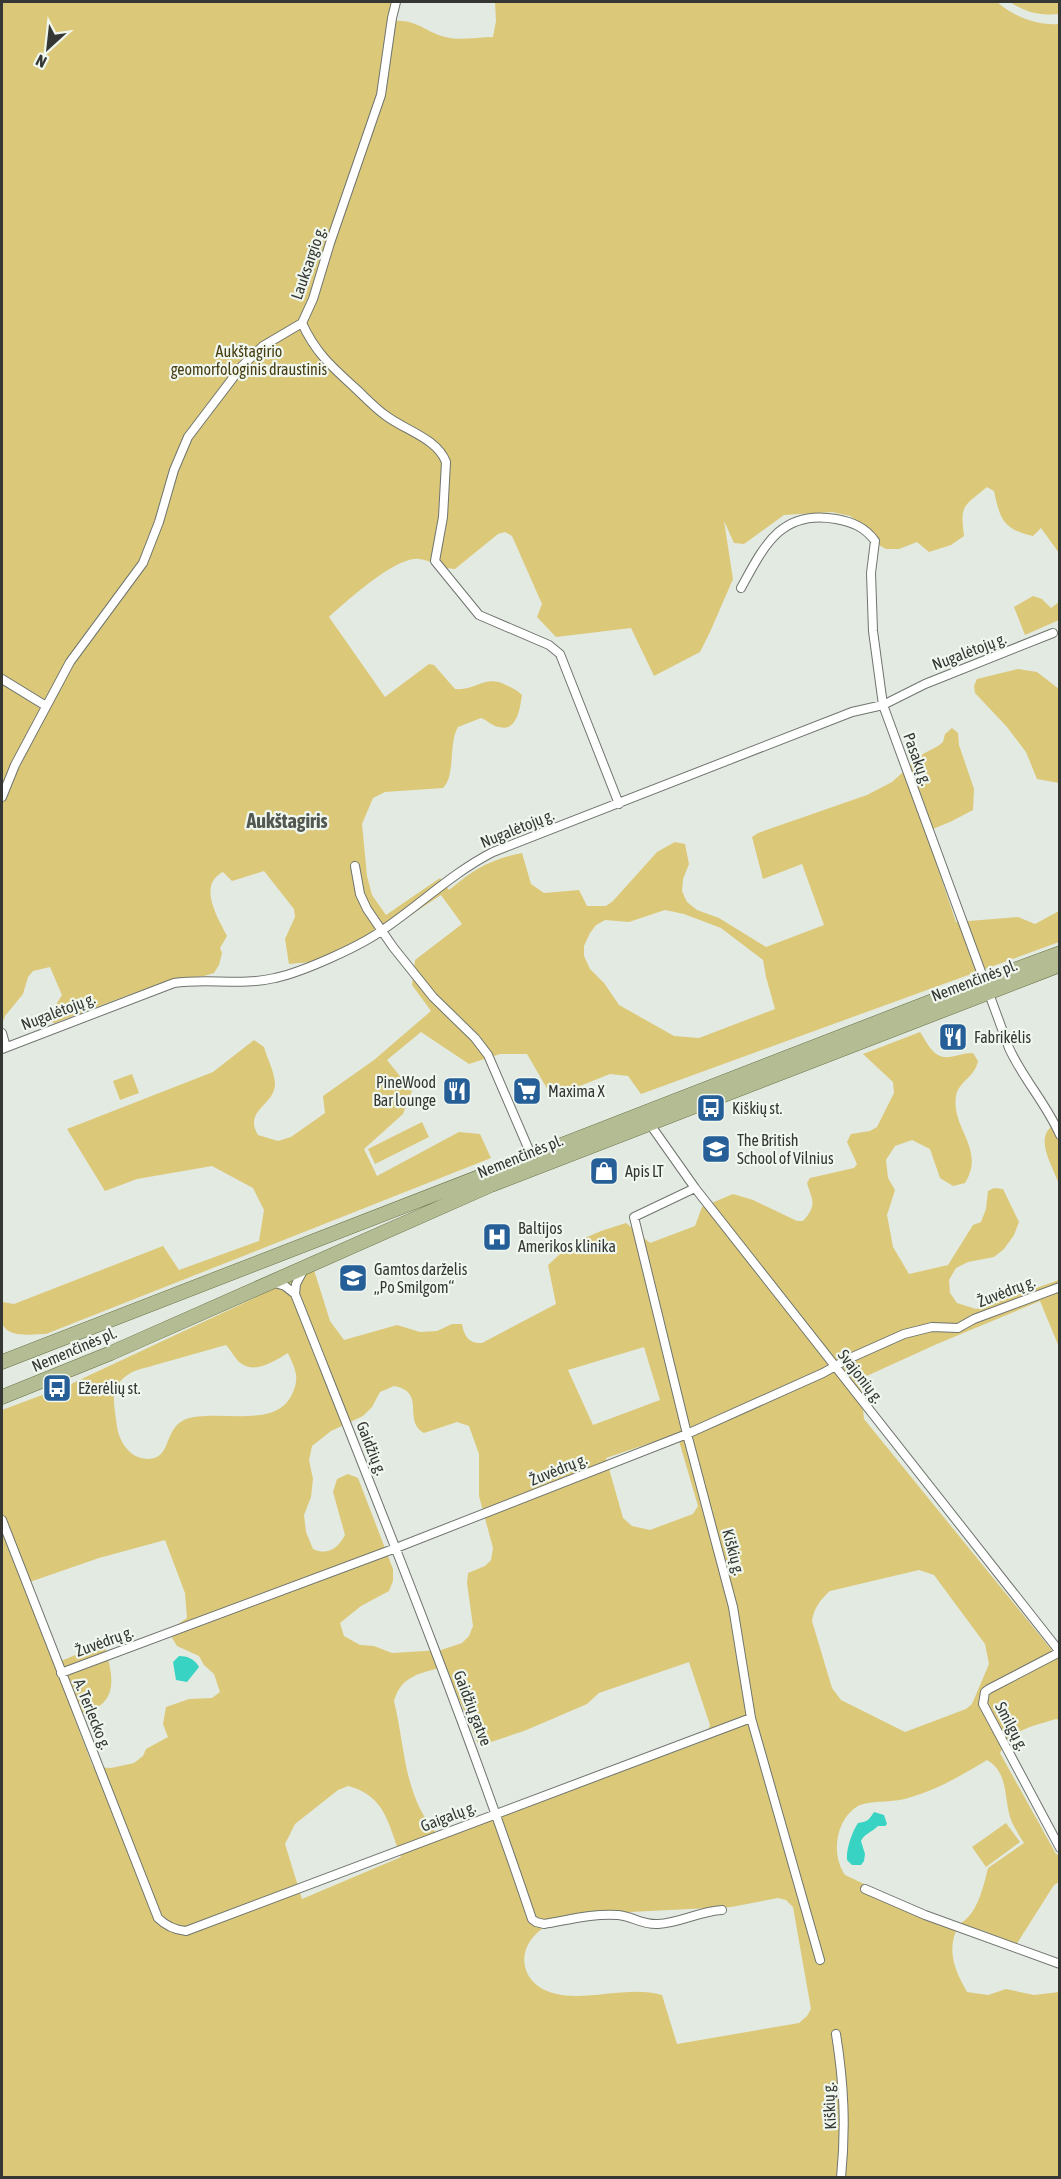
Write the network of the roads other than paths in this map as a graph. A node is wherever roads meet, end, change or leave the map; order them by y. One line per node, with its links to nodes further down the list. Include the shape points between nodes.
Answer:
1 (396, 2): 2 (street, Lauksargio g., via 381,95)
2 (302, 323): 7 (street, Lauksargio g., via 263,346 197,423 181,452 143,563 70,662); 9 (street, via 323,359 382,414 429,442 443,456 443,517 435,561 479,615 549,645 560,654)
3 (741, 588): 6 (street, Pasakų g., via 767,542 797,520 827,517 866,531 875,541 871,573 873,631)
4 (1053, 633): 6 (street, Nugalėtojų g.)
5 (2, 679): 7 (street)
6 (883, 705): 9 (street, Nugalėtojų g., via 852,712); 14 (street, Pasakų g.)
7 (46, 706): 8 (street, Lauksargio g.)
8 (2, 797)
9 (619, 804): 11 (street, Nugalėtojų g., via 475,861)
10 (355, 866): 11 (street, via 360,894)
11 (382, 931): 16 (street, Nugalėtojų g., via 275,978 174,983); 19 (street, via 433,997 488,1054)
12 (1059, 954): 14 (main road, Nemenčinės pl.)
13 (1059, 965): 14 (main road, Nemenčinės pl.)
14 (986, 986): 17 (main road, Nemenčinės pl.); 18 (street, Pasakų g., via 1017,1067 1037,1092)
15 (2, 1033): 16 (street)
16 (4, 1048)
17 (646, 1119): 19 (main road, Nemenčinės pl.); 20 (street, Svajonių g.); 21 (main road, Nemenčinės pl.)
18 (1059, 1134)
19 (532, 1158): 25 (main road, Nemenčinės pl.)
20 (695, 1188): 26 (street, Svajonių g.); 28 (street, Kiškių g., via 634,1217)
21 (305, 1267): 22 (main road, Nemenčinės pl.); 24 (street)
22 (270, 1282): 24 (street); 27 (main road, Nemenčinės pl.)
23 (1059, 1287): 26 (street, Žuvėdrų g., via 958,1328 932,1327 904,1334)
24 (295, 1294): 30 (street, Gaidžių g.)
25 (2, 1362)
26 (834, 1366): 28 (street, Žuvėdrų g.); 32 (street, Svajonių g.)
27 (2, 1397)
28 (687, 1434): 30 (street, Žuvėdrų g.); 34 (street, Kiškių g., via 733,1607)
29 (2, 1520): 33 (street, A. Terlecko g.)
30 (396, 1548): 31 (street, Gaidžių g.); 33 (street, Žuvėdrų g.)
31 (421, 1613): 35 (street, Gaidžių gatve)
32 (1059, 1652): 36 (street, Smilgų g., via 989,1689 983,1704)
33 (61, 1673): 39 (street, A. Terlecko g.)
34 (751, 1718): 35 (street, Gaigalų g.); 40 (street, Kiškių g.)
35 (497, 1813): 38 (street, Gaidžių gatve, via 536,1922 619,1915 656,1924); 39 (street, Gaigalų g., via 186,1931 170,1927)
36 (1059, 1848)
37 (865, 1889): 41 (street, via 925,1916)
38 (722, 1910)
39 (158, 1918)
40 (820, 1960)
41 (1059, 1964)
42 (836, 2034): 43 (street, Kiškių g., via 845,2138)
43 (841, 2178)

